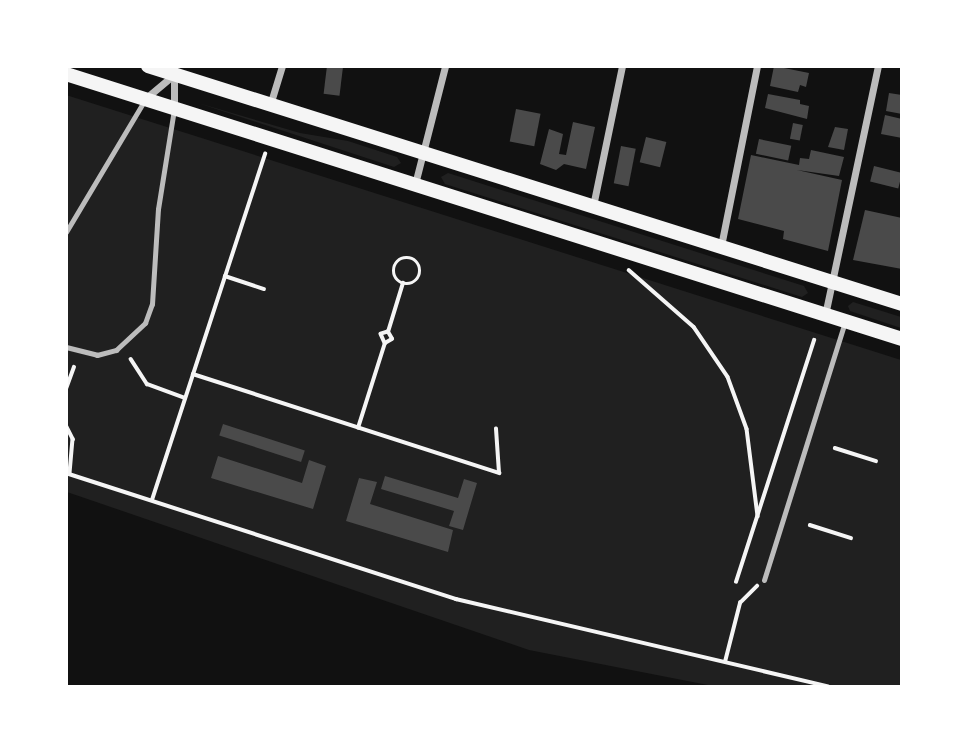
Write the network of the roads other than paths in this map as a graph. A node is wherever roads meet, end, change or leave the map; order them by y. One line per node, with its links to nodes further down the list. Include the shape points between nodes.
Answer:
1 (148, 66): 7 (main road)
2 (282, 66): 10 (street)
3 (444, 66): 12 (street)
4 (622, 66): 14 (street)
5 (757, 66): 16 (street)
6 (878, 66): 17 (street)
7 (174, 70): 9 (street); 10 (main road); 11 (street)
8 (66, 74): 9 (main road)
9 (146, 98): 11 (main road); 15 (lane)
10 (270, 106): 12 (main road)
11 (174, 107): 13 (main road); 22 (lane, via 158,209 152,304 145,323 116,350 97,355)
12 (424, 152): 13 (street); 14 (main road)
13 (415, 185): 19 (main road)
14 (593, 206): 16 (main road)
15 (66, 232)
16 (720, 246): 17 (main road)
17 (834, 283): 18 (main road); 19 (street)
18 (901, 304)
19 (825, 314): 20 (main road)
20 (845, 321): 21 (main road); 23 (lane)
21 (901, 339)
22 (66, 347)
23 (764, 580)

